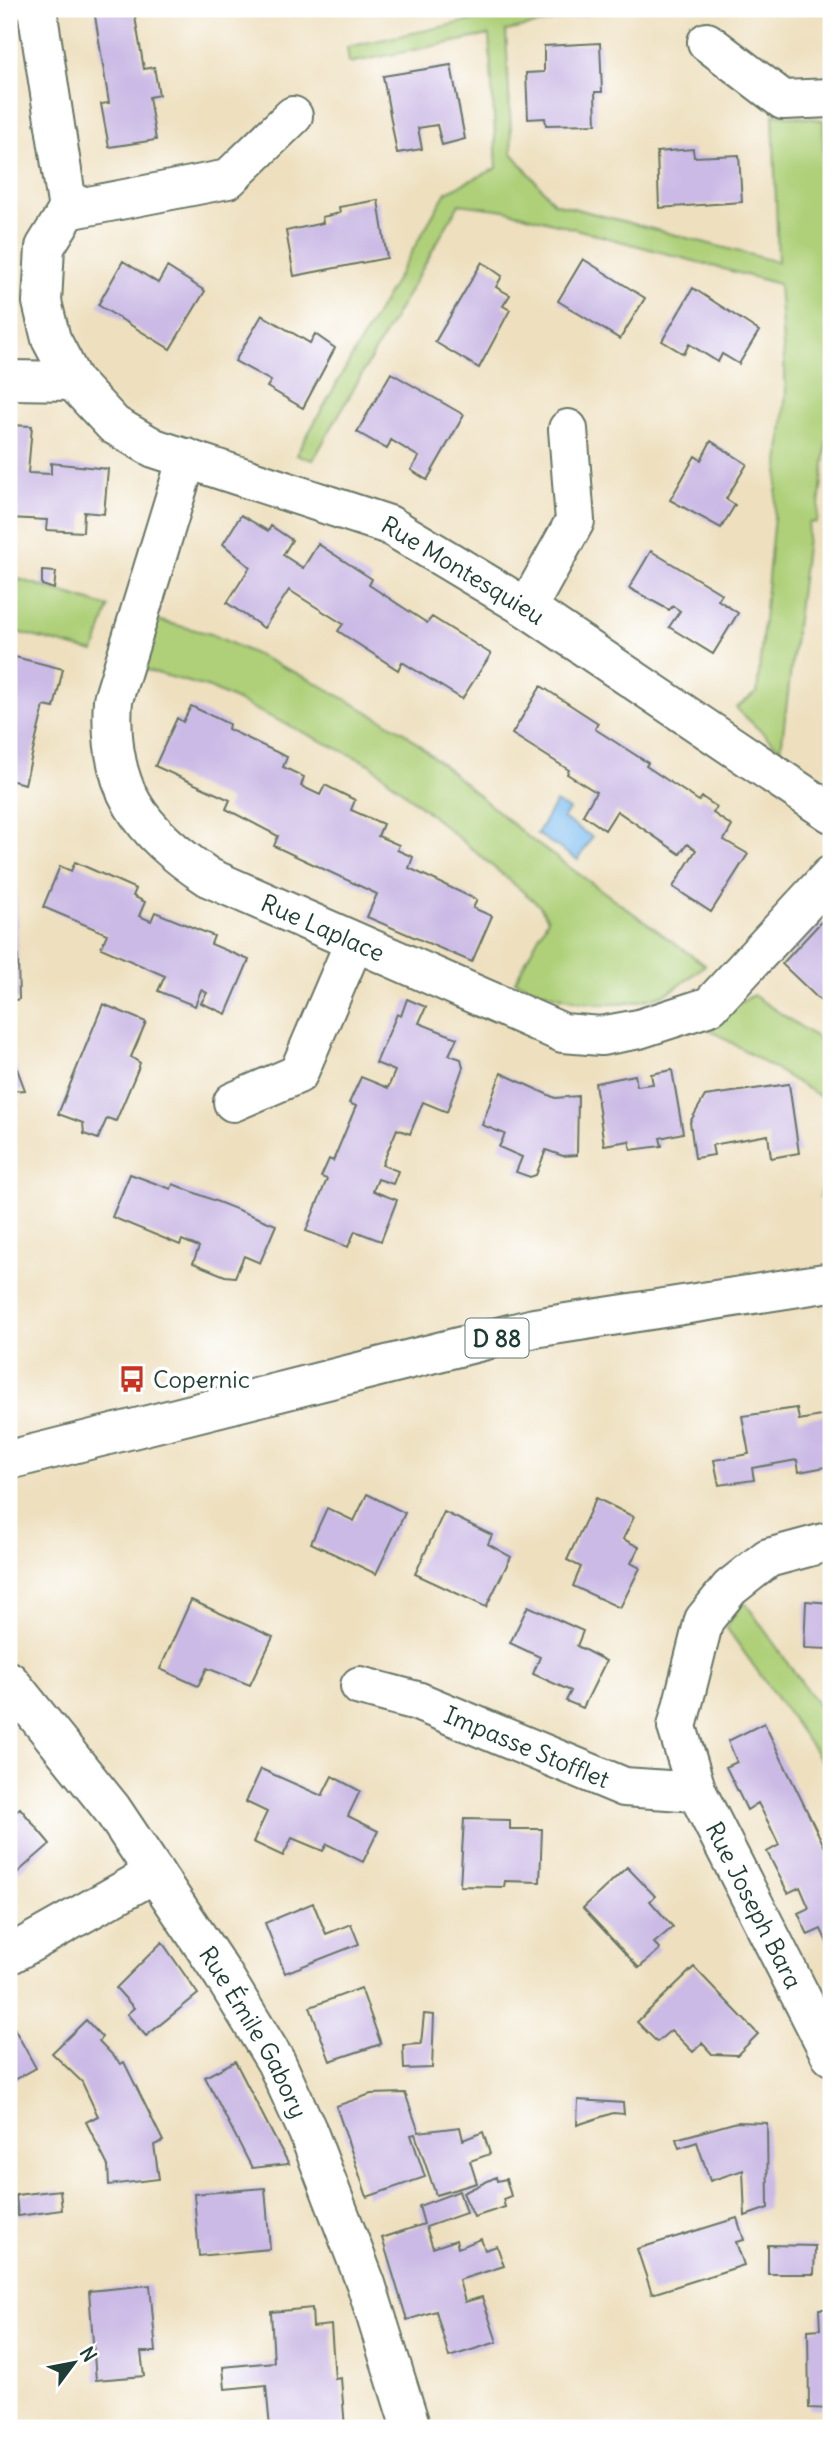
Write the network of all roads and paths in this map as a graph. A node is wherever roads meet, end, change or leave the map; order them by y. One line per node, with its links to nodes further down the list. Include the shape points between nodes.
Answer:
1 (37, 9): 5 (street)
2 (707, 42): 3 (street, via 783,100)
3 (831, 98)
4 (293, 116): 5 (street, via 228,179)
5 (68, 210): 7 (street, Rue Montesquieu, via 45,247 42,302 51,339)
6 (9, 380): 7 (street)
7 (73, 381): 9 (street, Rue Montesquieu, via 114,425 154,448)
8 (568, 429): 10 (street, via 575,521)
9 (187, 458): 10 (street, Rue Montesquieu, via 389,525); 13 (street, Rue Laplace, via 113,700 111,736 118,769 149,830 177,856 210,878)
10 (527, 608): 11 (street, Rue Montesquieu)
11 (831, 813)
12 (831, 875): 13 (street, Rue Laplace, via 710,1006 639,1030 601,1036 563,1034)
13 (354, 943): 14 (street, via 299,1074)
14 (233, 1102)
15 (831, 1282): 16 (street, D 88, via 534,1328)
16 (9, 1460)
17 (831, 1541): 20 (street, Rue Joseph Bara, via 768,1559 730,1588 704,1620 677,1727)
18 (9, 1681): 21 (street, Rue Émile Gabory, via 112,1809)
19 (360, 1686): 20 (street, Impasse Stofflet, via 417,1701 624,1787)
20 (697, 1792): 23 (street, Rue Joseph Bara)
21 (155, 1873): 22 (street); 24 (street, Rue Émile Gabory, via 223,1975 297,2103 366,2284)
22 (9, 1955)
23 (831, 2056)
24 (411, 2428)

